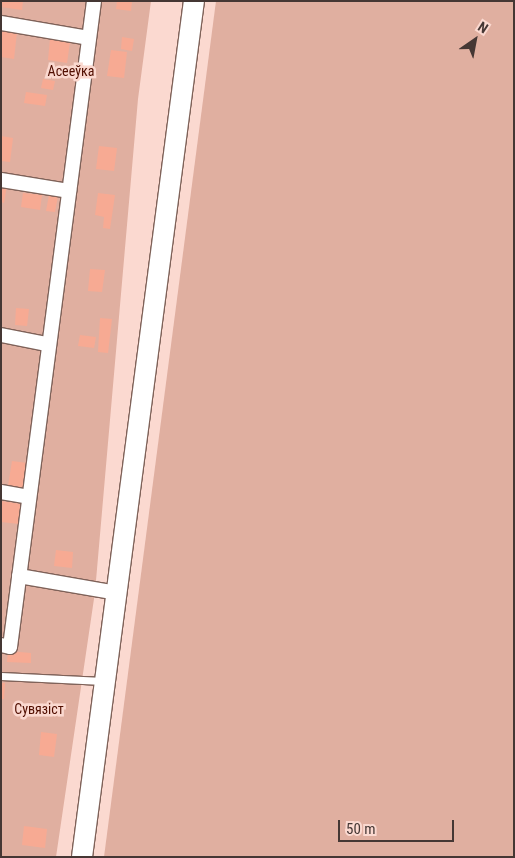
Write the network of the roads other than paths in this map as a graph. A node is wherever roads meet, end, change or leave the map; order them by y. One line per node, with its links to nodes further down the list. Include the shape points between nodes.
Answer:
1 (94, 1): 4 (street)
2 (194, 1): 12 (street)
3 (1, 23): 4 (street)
4 (89, 38): 6 (street)
5 (1, 180): 6 (street)
6 (69, 192): 8 (street)
7 (1, 335): 8 (street)
8 (47, 344): 10 (street)
9 (1, 492): 10 (street)
10 (29, 497): 11 (street)
11 (19, 576): 12 (street); 13 (street, via 10,647)
12 (117, 593): 15 (street)
13 (1, 645)
14 (1, 676): 15 (lane)
15 (106, 681): 16 (street)
16 (82, 857)

